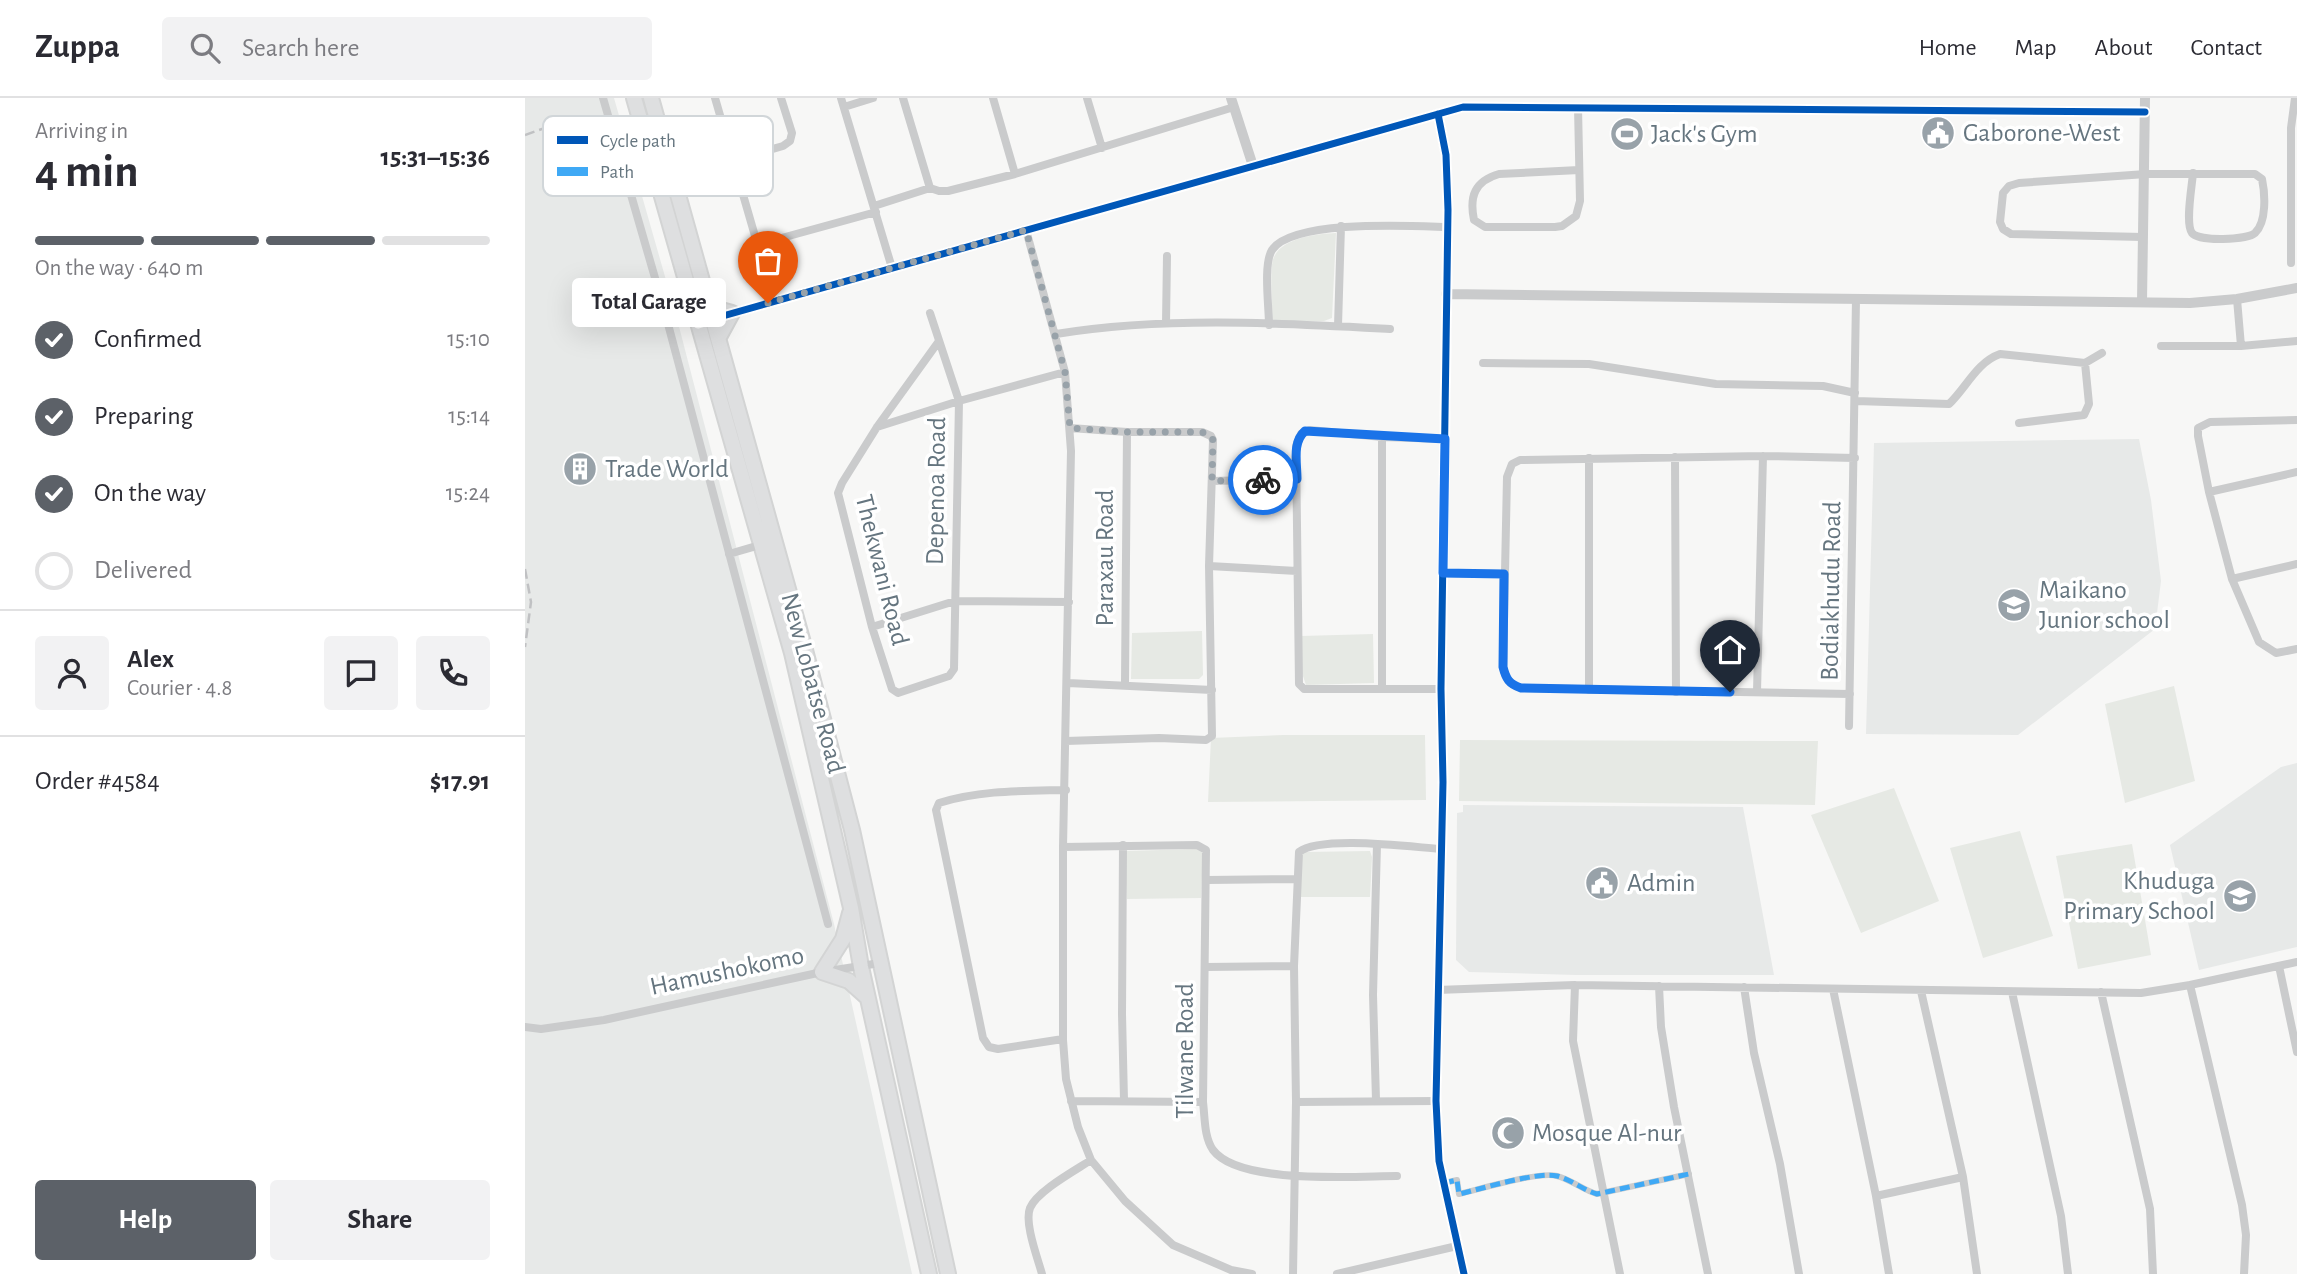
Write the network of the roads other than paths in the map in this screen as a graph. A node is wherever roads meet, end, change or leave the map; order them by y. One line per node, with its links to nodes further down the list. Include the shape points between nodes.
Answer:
1 (603, 98): 19 (street)
2 (634, 98): 20 (main road)
3 (651, 98): 21 (main road, New Lobatse Road)
4 (715, 98): 22 (street)
5 (781, 98): 24 (street, via 792,133 790,141)
6 (873, 98): 13 (street)
7 (903, 98): 30 (street)
8 (993, 98): 28 (street)
9 (1087, 98): 23 (street)
10 (2145, 98): 17 (street)
11 (2295, 98): 41 (street)
12 (1462, 102): 16 (street); 18 (street)
13 (842, 103): 35 (street)
14 (1233, 103): 23 (street); 25 (street)
15 (1721, 103): 16 (street); 17 (street)
16 (1577, 107): 26 (street)
17 (2145, 112): 29 (street)
18 (1438, 114): 25 (street); 37 (street, via 1446,155)
19 (608, 116)
20 (639, 116)
21 (656, 116)
22 (721, 116)
23 (1102, 148): 28 (street)
24 (773, 149)
25 (1253, 166): 38 (street)
26 (1579, 170): 26 (street, via 1579,209 1562,226 1485,228 1474,220 1474,191 1490,177)
27 (2193, 173): 27 (street, via 2189,225 2193,235 2201,239 2255,233 2262,222 2262,179 2255,174); 29 (street)
28 (1015, 174): 30 (street, via 948,191)
29 (2145, 174): 39 (street); 39 (street, via 2009,186 2003,193 2000,222 2011,234)
30 (930, 188): 35 (street)
31 (631, 196): 87 (street)
32 (662, 196): 52 (main road)
33 (679, 196): 47 (main road, New Lobatse Road)
34 (744, 196): 35 (street, via 755,236 763,243)
35 (875, 209): 42 (street)
36 (1341, 226): 37 (street); 54 (street, via 1305,233 1271,251); 55 (street)
37 (1447, 227): 44 (street)
38 (1026, 230): 42 (street); 57 (street)
39 (2144, 237): 48 (street)
40 (1167, 256): 53 (street)
41 (2291, 263)
42 (892, 268): 49 (street)
43 (2297, 288): 46 (street)
44 (1446, 294): 45 (street); 77 (street)
45 (1856, 299): 48 (street); 67 (street, Bodiakhudu Road)
46 (2237, 299): 48 (street); 62 (street)
47 (709, 300): 49 (main road); 51 (main road, New Lobatse Road)
48 (2142, 302)
49 (732, 313): 51 (street); 58 (main road)
50 (930, 313): 59 (street, Depenoa Road)
51 (714, 318): 52 (street); 58 (main road, New Lobatse Road)
52 (698, 323): 75 (main road)
53 (1167, 323): 54 (street); 57 (street)
54 (1269, 325): 55 (street)
55 (1338, 327): 56 (street)
56 (1389, 329)
57 (1056, 334): 66 (street)
58 (719, 337): 73 (main road, New Lobatse Road)
59 (939, 341): 68 (street, Depenoa Road); 71 (street, Thekwani Road)
60 (2297, 341): 62 (street)
61 (2161, 346): 62 (street)
62 (2241, 346)
63 (2102, 354): 65 (street)
64 (1483, 363): 67 (street, via 1596,364 1716,384 1823,386)
65 (2085, 363): 67 (street, via 2000,354 1990,358 1949,404); 70 (street, via 2089,404 2084,415)
66 (1065, 372): 68 (street); 72 (street)
67 (1855, 397): 81 (street, Bodiakhudu Road)
68 (959, 401): 71 (street); 94 (street, Depenoa Road)
69 (2297, 420): 85 (street, via 2202,424 2198,436)
70 (2019, 423)
71 (877, 427): 96 (street, Thekwani Road, via 838,493)
72 (1070, 428): 74 (street); 95 (street)
73 (745, 431): 75 (main road); 86 (main road, New Lobatse Road)
74 (1127, 432): 84 (street, via 1202,432 1211,436); 100 (street, Paraxau Road)
75 (730, 436): 86 (main road)
76 (1381, 437): 77 (street); 83 (street, via 1305,431 1296,446); 101 (street)
77 (1445, 439): 91 (street)
78 (1763, 456): 79 (street); 81 (street); 106 (street)
79 (1675, 457): 80 (street); 105 (street)
80 (1589, 458): 92 (street, via 1512,464 1507,477); 104 (street)
81 (1855, 458): 107 (street, Bodiakhudu Road)
82 (2297, 472): 85 (street)
83 (1297, 479): 84 (street); 90 (street)
84 (1212, 481): 89 (street)
85 (2209, 492): 93 (street)
86 (768, 542): 87 (street); 117 (main road); 120 (main road, New Lobatse Road, via 852,830)
87 (729, 554): 118 (street)
88 (2297, 564): 93 (street)
89 (1209, 566): 90 (street); 103 (street)
90 (1297, 571): 101 (street, via 1299,684 1304,689)
91 (1443, 573): 92 (street); 102 (street)
92 (1504, 574): 104 (street, via 1506,678 1521,688)
93 (2232, 579): 97 (street, via 2259,642 2276,653)
94 (955, 601): 95 (street); 96 (street); 98 (street, Depenoa Road)
95 (1069, 602): 99 (street)
96 (872, 627): 98 (street, Thekwani Road, via 893,692)
97 (2297, 649)
98 (952, 674)
99 (1068, 683): 100 (street); 109 (street)
100 (1125, 684): 103 (street)
101 (1382, 689): 102 (street)
102 (1441, 689): 114 (street)
103 (1212, 690): 109 (street, via 1212,736 1208,739)
104 (1589, 690): 105 (street)
105 (1676, 692): 106 (street)
106 (1757, 692): 107 (street)
107 (1850, 694): 108 (street, Bodiakhudu Road)
108 (1849, 726)
109 (1066, 741): 110 (street)
110 (1066, 790): 113 (street); 137 (street, via 959,796 939,803 936,810 983,1038 989,1047 998,1049)
111 (1377, 844): 114 (street); 115 (street, via 1305,847 1299,852); 140 (street)
112 (1123, 845): 113 (street); 116 (street, Tilwane Road, via 1202,846 1207,855); 139 (street)
113 (1063, 847): 137 (street)
114 (1441, 849): 130 (street)
115 (1297, 879): 116 (street); 121 (street)
116 (1207, 880): 124 (street, Tilwane Road)
117 (851, 908): 123 (main road); 125 (main road, via 843,939)
118 (828, 924)
119 (2297, 962): 122 (street)
120 (880, 963): 123 (street, Hamushokomo); 155 (main road, New Lobatse Road)
121 (1294, 966): 124 (street); 144 (street)
122 (2279, 966): 127 (street); 138 (street)
123 (861, 967): 125 (street, Hamushokomo); 135 (main road)
124 (1206, 967): 143 (street, Tilwane Road)
125 (822, 972): 135 (main road, via 849,981); 136 (street, Hamushokomo, via 584,1023)
126 (1576, 985): 128 (street); 130 (street); 151 (street, via 1573,1041)
127 (2190, 985): 134 (street, via 2141,993); 168 (street, via 2242,1205)
128 (1659, 986): 129 (street); 146 (street, via 1661,1027)
129 (1744, 987): 131 (street); 163 (street, via 1753,1053 1780,1164)
130 (1437, 989): 142 (street)
131 (1833, 989): 132 (street); 152 (street)
132 (1921, 991): 133 (street); 149 (street)
133 (2012, 992): 134 (street); 166 (street, via 2061,1216)
134 (2101, 992): 167 (street, via 2150,1209)
135 (869, 999): 154 (main road)
136 (525, 1027)
137 (1063, 1039): 141 (street)
138 (2297, 1052)
139 (1124, 1100): 141 (street); 143 (street)
140 (1376, 1100): 142 (street); 144 (street)
141 (1071, 1101): 145 (street)
142 (1436, 1101): 150 (street)
143 (1203, 1102): 148 (street, Tilwane Road, via 1207,1137 1220,1158)
144 (1296, 1102): 148 (street)
145 (1091, 1160): 156 (street, via 1030,1208 1028,1223); 157 (street, via 1125,1202 1173,1245)
146 (1689, 1174): 151 (street); 162 (street)
147 (1397, 1176): 148 (street, Tilwane Road)
148 (1296, 1177): 158 (street)
149 (1963, 1177): 152 (street); 165 (street)
150 (1444, 1183): 151 (street, via 1457,1180 1459,1194 1547,1174); 153 (street)
151 (1603, 1194): 161 (street)
152 (1876, 1196): 164 (street)
153 (1457, 1246): 159 (street); 160 (street)
154 (929, 1274)
155 (948, 1274)
156 (1042, 1274)
157 (1252, 1274)
158 (1293, 1274)
159 (1337, 1274)
160 (1464, 1274)
161 (1620, 1274)
162 (1708, 1274)
163 (1799, 1274)
164 (1889, 1274)
165 (1977, 1274)
166 (2068, 1274)
167 (2153, 1274)
168 (2244, 1274)

